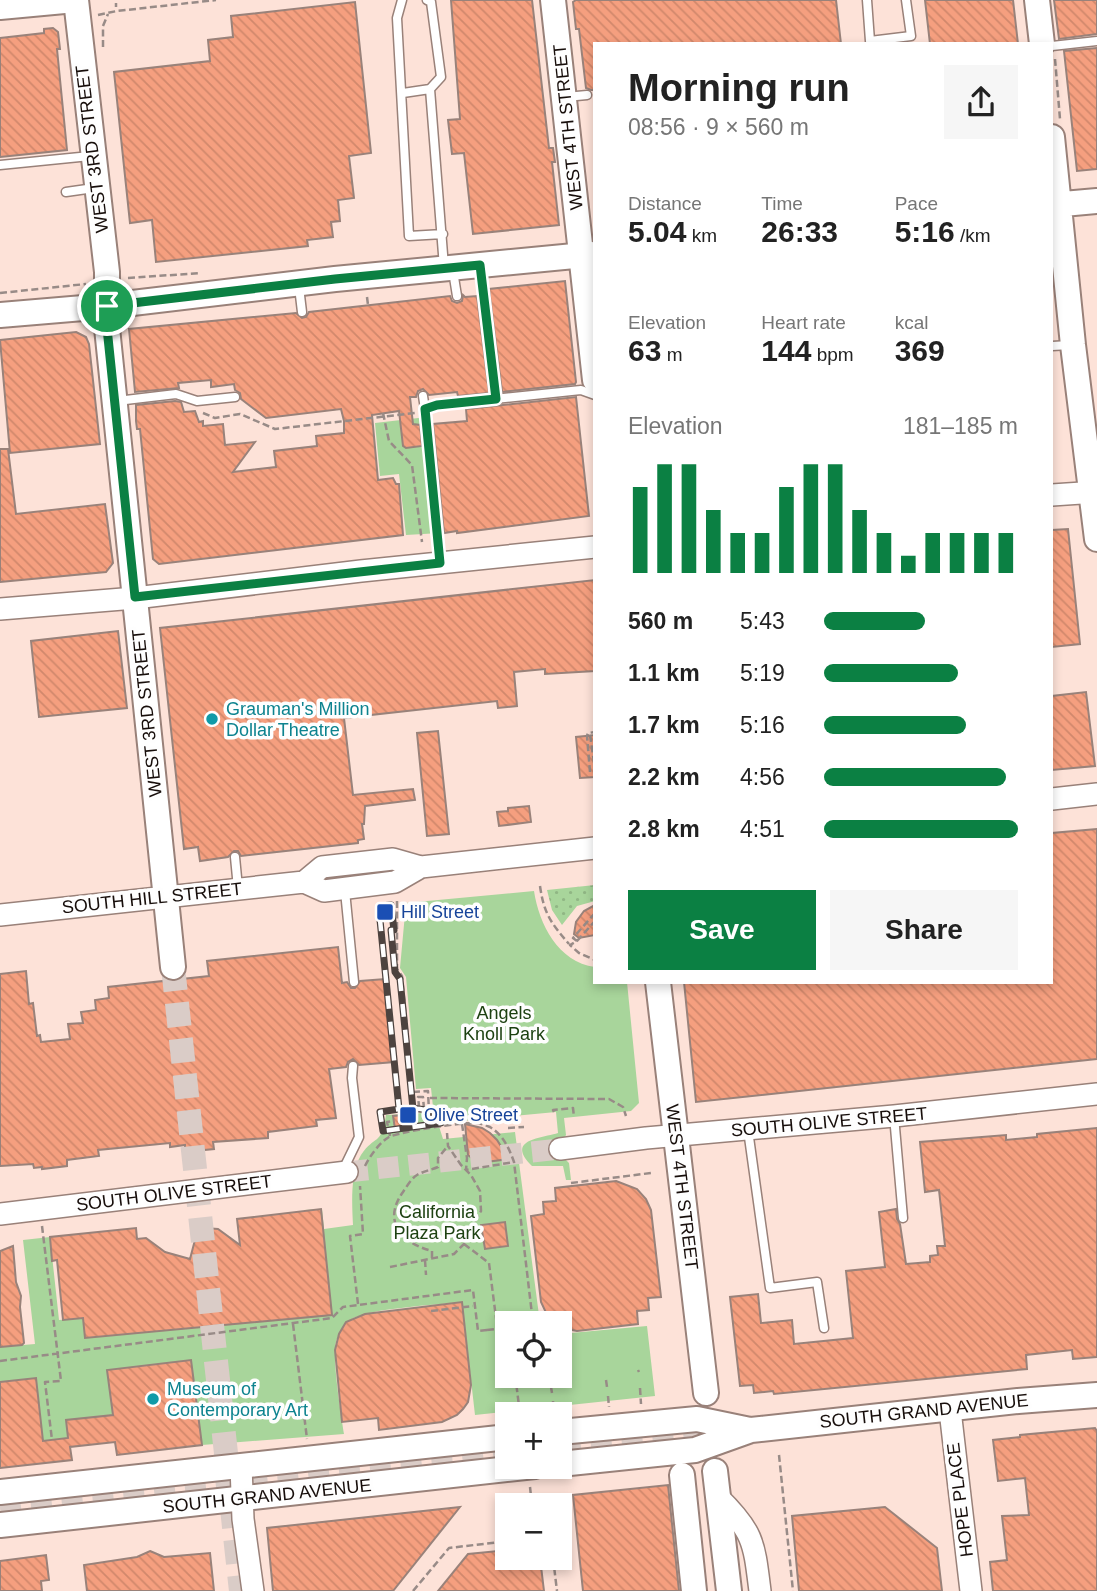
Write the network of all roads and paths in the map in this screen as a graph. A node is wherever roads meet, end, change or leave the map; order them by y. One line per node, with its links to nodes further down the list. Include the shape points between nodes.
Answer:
1 (75, 0): 9 (main road); 18 (main road, WEST 3RD STREET)
2 (216, 0): 10 (path)
3 (402, 0): 15 (lane, via 397,18)
4 (426, 0): 14 (lane, via 432,2 441,77)
5 (553, 0): 25 (main road, WEST 4TH STREET, via 576,96)
6 (867, 0): 7 (lane, via 870,41 911,36)
7 (906, 0)
8 (1037, 0): 12 (main road)
9 (0, 8)
10 (108, 14)
11 (1097, 41): 13 (lane)
12 (1048, 42)
13 (1053, 45)
14 (430, 89): 15 (lane); 24 (lane)
15 (403, 93): 24 (lane, via 410,236)
16 (1053, 94): 17 (path)
17 (1056, 130): 23 (main road)
18 (93, 156): 19 (lane); 20 (main road, WEST 3RD STREET)
19 (0, 165)
20 (97, 188): 21 (lane); 34 (main road, WEST 3RD STREET)
21 (66, 192)
22 (1097, 201): 23 (main road)
23 (1055, 205): 37 (main road)
24 (443, 234): 27 (lane)
25 (588, 255): 26 (main road); 38 (main road, WEST 4TH STREET)
26 (480, 265): 27 (main road); 42 (lane)
27 (449, 268): 29 (main road); 31 (lane)
28 (82, 284): 30 (path)
29 (299, 284): 34 (main road); 35 (lane)
30 (0, 293)
31 (457, 296)
32 (367, 297): 33 (path)
33 (368, 305)
34 (107, 306): 36 (main road); 43 (main road, WEST 3RD STREET)
35 (302, 312)
36 (0, 315)
37 (1062, 345): 48 (main road)
38 (593, 346)
39 (593, 394): 42 (lane, via 581,390)
40 (423, 396): 44 (lane)
41 (235, 397): 43 (lane, via 197,401 176,394)
42 (496, 399): 44 (lane)
43 (114, 402): 54 (main road, WEST 3RD STREET)
44 (425, 409): 47 (path); 53 (lane)
45 (201, 413): 47 (path, via 215,418 240,414 275,429)
46 (383, 413): 47 (path)
47 (383, 418): 51 (path, via 389,441 412,465)
48 (1094, 492): 49 (main road); 50 (main road)
49 (1053, 495)
50 (1097, 539)
51 (422, 542)
52 (593, 547): 53 (main road)
53 (440, 563): 54 (main road)
54 (135, 597): 55 (main road); 69 (main road, WEST 3RD STREET)
55 (0, 609)
56 (593, 732): 57 (path)
57 (589, 734): 58 (path); 59 (path)
58 (593, 746)
59 (590, 772)
60 (1097, 794): 61 (main road)
61 (1053, 799)
62 (593, 848): 64 (main road, SOUTH HILL STREET)
63 (235, 856): 68 (lane)
64 (421, 867): 65 (main road, SOUTH HILL STREET, via 393,859 322,867); 67 (main road, SOUTH HILL STREET, via 395,882)
65 (304, 882): 67 (main road, SOUTH HILL STREET, via 324,891); 68 (main road, SOUTH HILL STREET)
66 (540, 886): 77 (path, via 550,922)
67 (344, 888): 80 (lane)
68 (238, 889): 69 (main road, SOUTH HILL STREET)
69 (166, 897): 72 (main road, SOUTH HILL STREET); 79 (main road, WEST 3RD STREET)
70 (397, 901): 83 (path, via 397,969 402,976)
71 (380, 912): 75 (path)
72 (0, 915)
73 (593, 915): 76 (path, via 573,938)
74 (593, 923): 76 (path)
75 (382, 925)
76 (577, 941): 77 (path)
77 (570, 945): 78 (path)
78 (593, 959)
79 (173, 967)
80 (354, 982)
81 (658, 984): 98 (main road, WEST 4TH STREET)
82 (353, 1066): 104 (lane, via 359,1137)
83 (413, 1092): 85 (path, via 428,1091); 86 (path, via 414,1106 419,1106 418,1097 423,1097)
84 (1097, 1094): 90 (main road, SOUTH OLIVE STREET)
85 (430, 1098): 87 (path); 89 (path, via 609,1099 623,1107)
86 (424, 1109)
87 (429, 1111)
88 (554, 1112): 91 (path, via 573,1108)
89 (626, 1116)
90 (894, 1116): 96 (main road, SOUTH OLIVE STREET); 109 (lane)
91 (574, 1117)
92 (394, 1121): 99 (path, via 387,1122)
93 (462, 1123): 99 (path); 102 (path, via 489,1127 505,1142); 103 (path)
94 (524, 1127): 95 (path)
95 (508, 1128)
96 (748, 1130): 98 (main road, SOUTH OLIVE STREET); 121 (lane, via 770,1288 817,1282)
97 (447, 1133): 100 (path)
98 (676, 1136): 101 (main road, SOUTH OLIVE STREET); 130 (main road, WEST 4TH STREET)
99 (390, 1137): 115 (path, via 365,1165 359,1188 363,1234 350,1236)
100 (448, 1146): 103 (path); 111 (path, via 438,1158 438,1167 416,1176 394,1206 399,1233 432,1251)
101 (560, 1149)
102 (513, 1162): 103 (path); 119 (path)
103 (466, 1170): 110 (path, via 480,1191 481,1211)
104 (344, 1172): 107 (main road, SOUTH OLIVE STREET)
105 (651, 1173): 106 (path)
106 (571, 1183)
107 (38, 1209): 108 (main road, SOUTH OLIVE STREET); 123 (path)
108 (0, 1214)
109 (903, 1218)
110 (464, 1244): 111 (path, via 454,1254); 118 (path, via 489,1264)
111 (432, 1258): 112 (path)
112 (425, 1259): 113 (path); 114 (path)
113 (390, 1267)
114 (426, 1275)
115 (359, 1305): 116 (path, via 473,1290); 120 (path, via 343,1307 332,1318)
116 (475, 1306): 117 (path); 122 (path, bridge, via 478,1331)
117 (432, 1311)
118 (495, 1311)
119 (532, 1311)
120 (293, 1323): 123 (path); 140 (path)
121 (824, 1328)
122 (495, 1329)
123 (58, 1353): 124 (path); 139 (path, via 61,1381 45,1382)
124 (0, 1361)
125 (606, 1380): 126 (path)
126 (607, 1387)
127 (551, 1388): 129 (path)
128 (640, 1388): 133 (path)
129 (552, 1393)
130 (706, 1393)
131 (1097, 1395): 135 (main road, SOUTH GRAND AVENUE)
132 (608, 1396): 134 (path)
133 (642, 1407)
134 (609, 1410)
135 (950, 1410): 136 (main road, SOUTH GRAND AVENUE); 160 (main road, HOPE PLACE)
136 (751, 1430): 137 (main road, SOUTH GRAND AVENUE, via 697,1419); 142 (main road, SOUTH GRAND AVENUE, via 695,1450)
137 (572, 1431)
138 (495, 1438): 143 (main road, SOUTH GRAND AVENUE)
139 (52, 1440)
140 (308, 1443)
141 (779, 1455): 159 (path)
142 (572, 1463)
143 (241, 1466): 147 (main road, SOUTH GRAND AVENUE); 149 (main road)
144 (715, 1471): 148 (main road)
145 (682, 1475): 156 (main road)
146 (495, 1476): 149 (main road, SOUTH GRAND AVENUE)
147 (0, 1492)
148 (718, 1497): 157 (main road); 158 (main road, via 750,1535)
149 (242, 1499): 150 (main road, SOUTH GRAND AVENUE); 153 (main road)
150 (0, 1525)
151 (495, 1543): 154 (path, via 449,1548)
152 (555, 1570): 155 (path)
153 (253, 1591)
154 (412, 1591)
155 (558, 1591)
156 (694, 1591)
157 (729, 1591)
158 (760, 1591)
159 (793, 1591)
160 (971, 1591)

